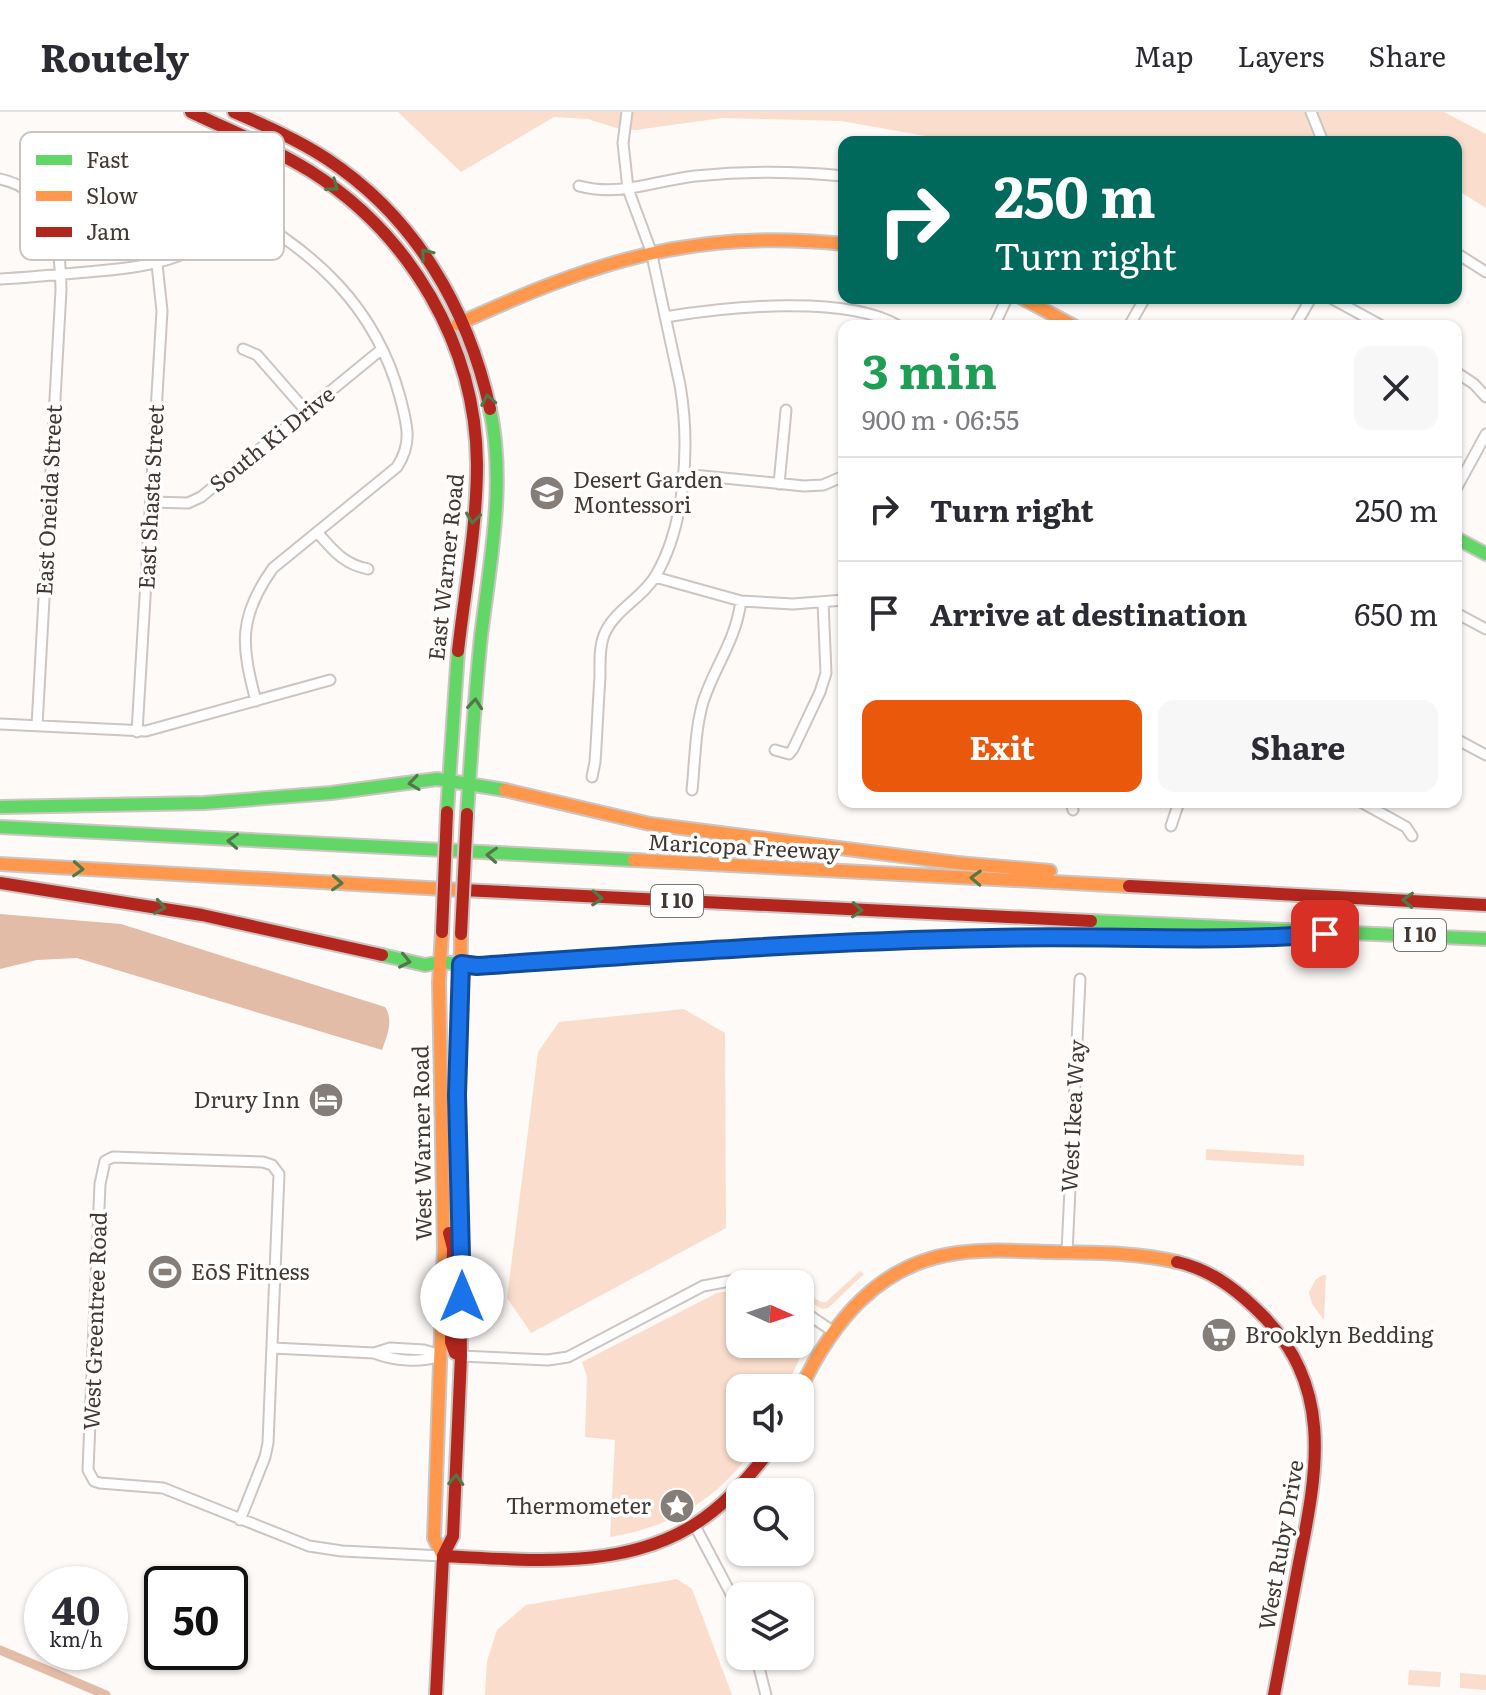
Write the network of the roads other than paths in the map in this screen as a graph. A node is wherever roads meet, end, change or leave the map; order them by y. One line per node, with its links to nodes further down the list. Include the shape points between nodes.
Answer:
1 (191, 112): 6 (main road, East Warner Road)
2 (234, 112): 5 (main road, East Warner Road)
3 (627, 112): 14 (street, via 623,143)
4 (1311, 112): 8 (street)
5 (275, 131)
6 (234, 132)
7 (284, 135): 31 (main road, East Warner Road, one-way to 7, via 436,267 399,221 360,183)
8 (1321, 136)
9 (284, 157): 32 (main road, East Warner Road, one-way to 32, via 347,197 387,235 421,277)
10 (838, 176): 14 (street, via 725,174)
11 (0, 179): 12 (street, East Oneida Street)
12 (20, 185)
13 (579, 186): 14 (street, via 610,192)
14 (628, 189): 17 (street)
15 (284, 235): 34 (street, via 315,261 364,317)
16 (838, 244): 17 (main road, via 757,239)
17 (651, 251): 27 (street); 31 (main road, via 571,274)
18 (1462, 257): 22 (street)
19 (58, 260): 23 (street, East Oneida Street)
20 (168, 260): 21 (street)
21 (157, 264): 23 (street); 46 (street, East Shasta Street, via 162,311)
22 (1486, 272)
23 (61, 275): 24 (street); 60 (street, East Oneida Street)
24 (0, 279)
25 (1033, 304): 29 (main road)
26 (1342, 304): 30 (street)
27 (665, 317): 28 (street, via 719,308 785,306 865,313); 40 (street, via 684,406)
28 (883, 320)
29 (1063, 320)
30 (1371, 320)
31 (464, 322): 32 (main road); 41 (main road, East Warner Road, one-way to 31, via 490,409)
32 (448, 329): 42 (main road, East Warner Road, via 472,413)
33 (243, 349): 38 (street, via 257,355)
34 (382, 349): 38 (street, South Ki Drive); 47 (street, via 402,406 406,452 397,467)
35 (1462, 376): 36 (street)
36 (1486, 397)
37 (786, 410): 45 (street)
38 (306, 411): 46 (street, South Ki Drive, via 201,497 188,503)
39 (1486, 434): 43 (street)
40 (683, 474): 45 (street); 51 (street, via 674,525)
41 (495, 477): 42 (main road); 67 (main road, East Warner Road, one-way to 41)
42 (476, 478): 66 (main road, East Warner Road, one-way to 66)
43 (1462, 478)
44 (838, 479): 45 (street, via 823,485)
45 (779, 484)
46 (151, 502): 61 (street, East Shasta Street)
47 (317, 532): 50 (street, via 342,560); 58 (street, via 273,568 248,613 246,663)
48 (1462, 541): 49 (main road)
49 (1486, 554)
50 (368, 569)
51 (655, 577): 52 (street); 65 (street, via 602,639)
52 (741, 601): 54 (street); 68 (street, via 733,639 704,698)
53 (838, 601): 54 (street)
54 (823, 602): 63 (street, via 828,661 820,692 793,749 789,754)
55 (1462, 616): 56 (street)
56 (1486, 629)
57 (330, 680): 58 (street)
58 (256, 701): 61 (street)
59 (0, 724): 60 (street)
60 (37, 726): 61 (street)
61 (137, 732)
62 (1462, 742): 64 (street)
63 (775, 750)
64 (1486, 755)
65 (592, 777)
66 (448, 780): 67 (main road); 69 (main road, one-way to 69, via 204,803); 77 (main road, East Warner Road, bridge)
67 (470, 782): 76 (main road, East Warner Road, bridge); 79 (main road, via 650,824 957,863 1222,881)
68 (692, 790)
69 (0, 807)
70 (1176, 808): 72 (street)
71 (1372, 808): 74 (street)
72 (1171, 826)
73 (0, 827): 79 (main road, Maricopa Freeway / I 10, one-way to 73)
74 (1412, 836)
75 (0, 864): 81 (main road, I 10, one-way to 81)
76 (464, 871): 84 (main road, West Warner Road, bridge)
77 (444, 872): 83 (main road, West Warner Road, bridge)
78 (0, 883): 83 (main road, one-way to 83, via 178,910 425,965)
79 (1249, 892): 80 (main road, Maricopa Freeway / I 10, one-way to 79)
80 (1486, 905)
81 (1355, 932): 82 (main road, I 10); 84 (main road, via 1265,939 875,940)
82 (1486, 939)
83 (441, 962): 84 (main road); 86 (main road, West Warner Road)
84 (461, 964): 93 (main road, West Warner Road)
85 (1080, 979): 87 (street, West Ikea Way)
86 (444, 1229): 92 (main road, West Warner Road); 93 (main road, via 453,1248 451,1342)
87 (1067, 1252): 90 (main road, West Ruby Drive, via 976,1250 924,1261 869,1290); 103 (main road, West Ruby Drive, via 1173,1261 1205,1271 1267,1318 1292,1350 1316,1425 1315,1478)
88 (726, 1282): 93 (street, via 703,1286 556,1359)
89 (814, 1318): 90 (street)
90 (831, 1330): 94 (main road, West Ruby Drive)
91 (273, 1348): 92 (street, via 401,1359); 96 (street, via 268,1443); 96 (street, West Greentree Road, via 280,1182 276,1169 263,1162 123,1156 105,1161 88,1470 94,1481 163,1488)
92 (441, 1355): 98 (main road, West Warner Road, via 434,1538)
93 (461, 1356): 98 (main road, West Warner Road, one-way to 93, via 453,1536)
94 (807, 1374)
95 (761, 1462): 97 (main road, via 738,1491)
96 (240, 1520): 98 (street, via 318,1548)
97 (695, 1526): 98 (main road, via 638,1550 598,1559); 99 (street)
98 (443, 1556): 101 (main road, West Warner Road)
99 (726, 1585)
100 (760, 1670): 102 (street)
101 (436, 1695)
102 (766, 1695)
103 (1274, 1695)

